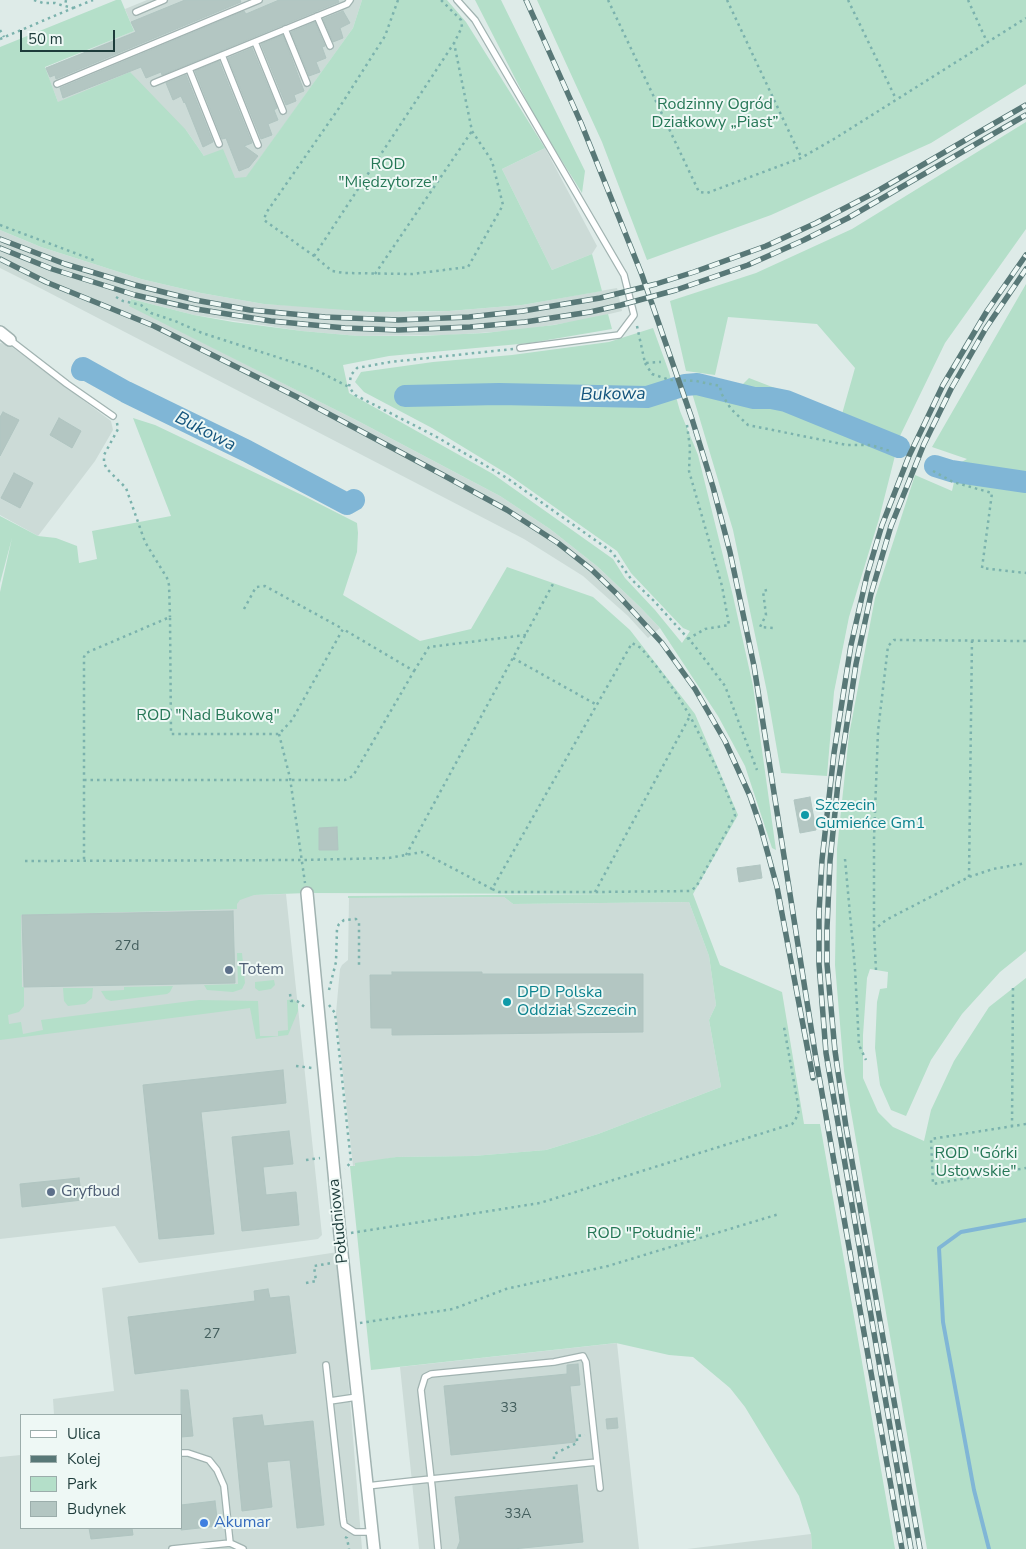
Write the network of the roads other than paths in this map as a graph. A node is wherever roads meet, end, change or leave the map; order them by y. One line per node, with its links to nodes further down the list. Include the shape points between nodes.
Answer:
1 (164, 0): 5 (lane)
2 (260, 0): 14 (lane)
3 (350, 0): 6 (lane)
4 (457, 0): 20 (lane, via 475,20 624,274 634,315 619,335)
5 (136, 12)
6 (317, 16): 7 (lane); 9 (lane)
7 (285, 29): 8 (lane); 13 (lane)
8 (255, 42): 10 (lane); 15 (lane)
9 (330, 46)
10 (222, 55): 11 (lane); 17 (lane)
11 (189, 68): 12 (lane); 16 (lane)
12 (154, 83)
13 (308, 83)
14 (57, 84)
15 (283, 111)
16 (219, 144)
17 (258, 145)
18 (0, 332): 19 (street)
19 (10, 340): 21 (lane)
20 (520, 348)
21 (113, 416)
22 (306, 893): 24 (street, Południowa)
23 (326, 1365): 25 (lane)
24 (358, 1397): 25 (lane); 29 (street, Południowa)
25 (330, 1400): 31 (lane, via 344,1525 355,1532)
26 (182, 1453): 32 (lane, via 209,1460 217,1470 224,1486)
27 (597, 1462): 28 (lane); 28 (lane, via 586,1362 581,1356 554,1362 427,1375 422,1380 421,1390); 30 (lane)
28 (431, 1479): 29 (lane); 36 (lane)
29 (367, 1486): 31 (street, Południowa)
30 (600, 1488)
31 (372, 1532): 35 (street, Południowa)
32 (230, 1543): 33 (lane); 34 (lane)
33 (172, 1549)
34 (243, 1549)
35 (374, 1549)
36 (438, 1549)

